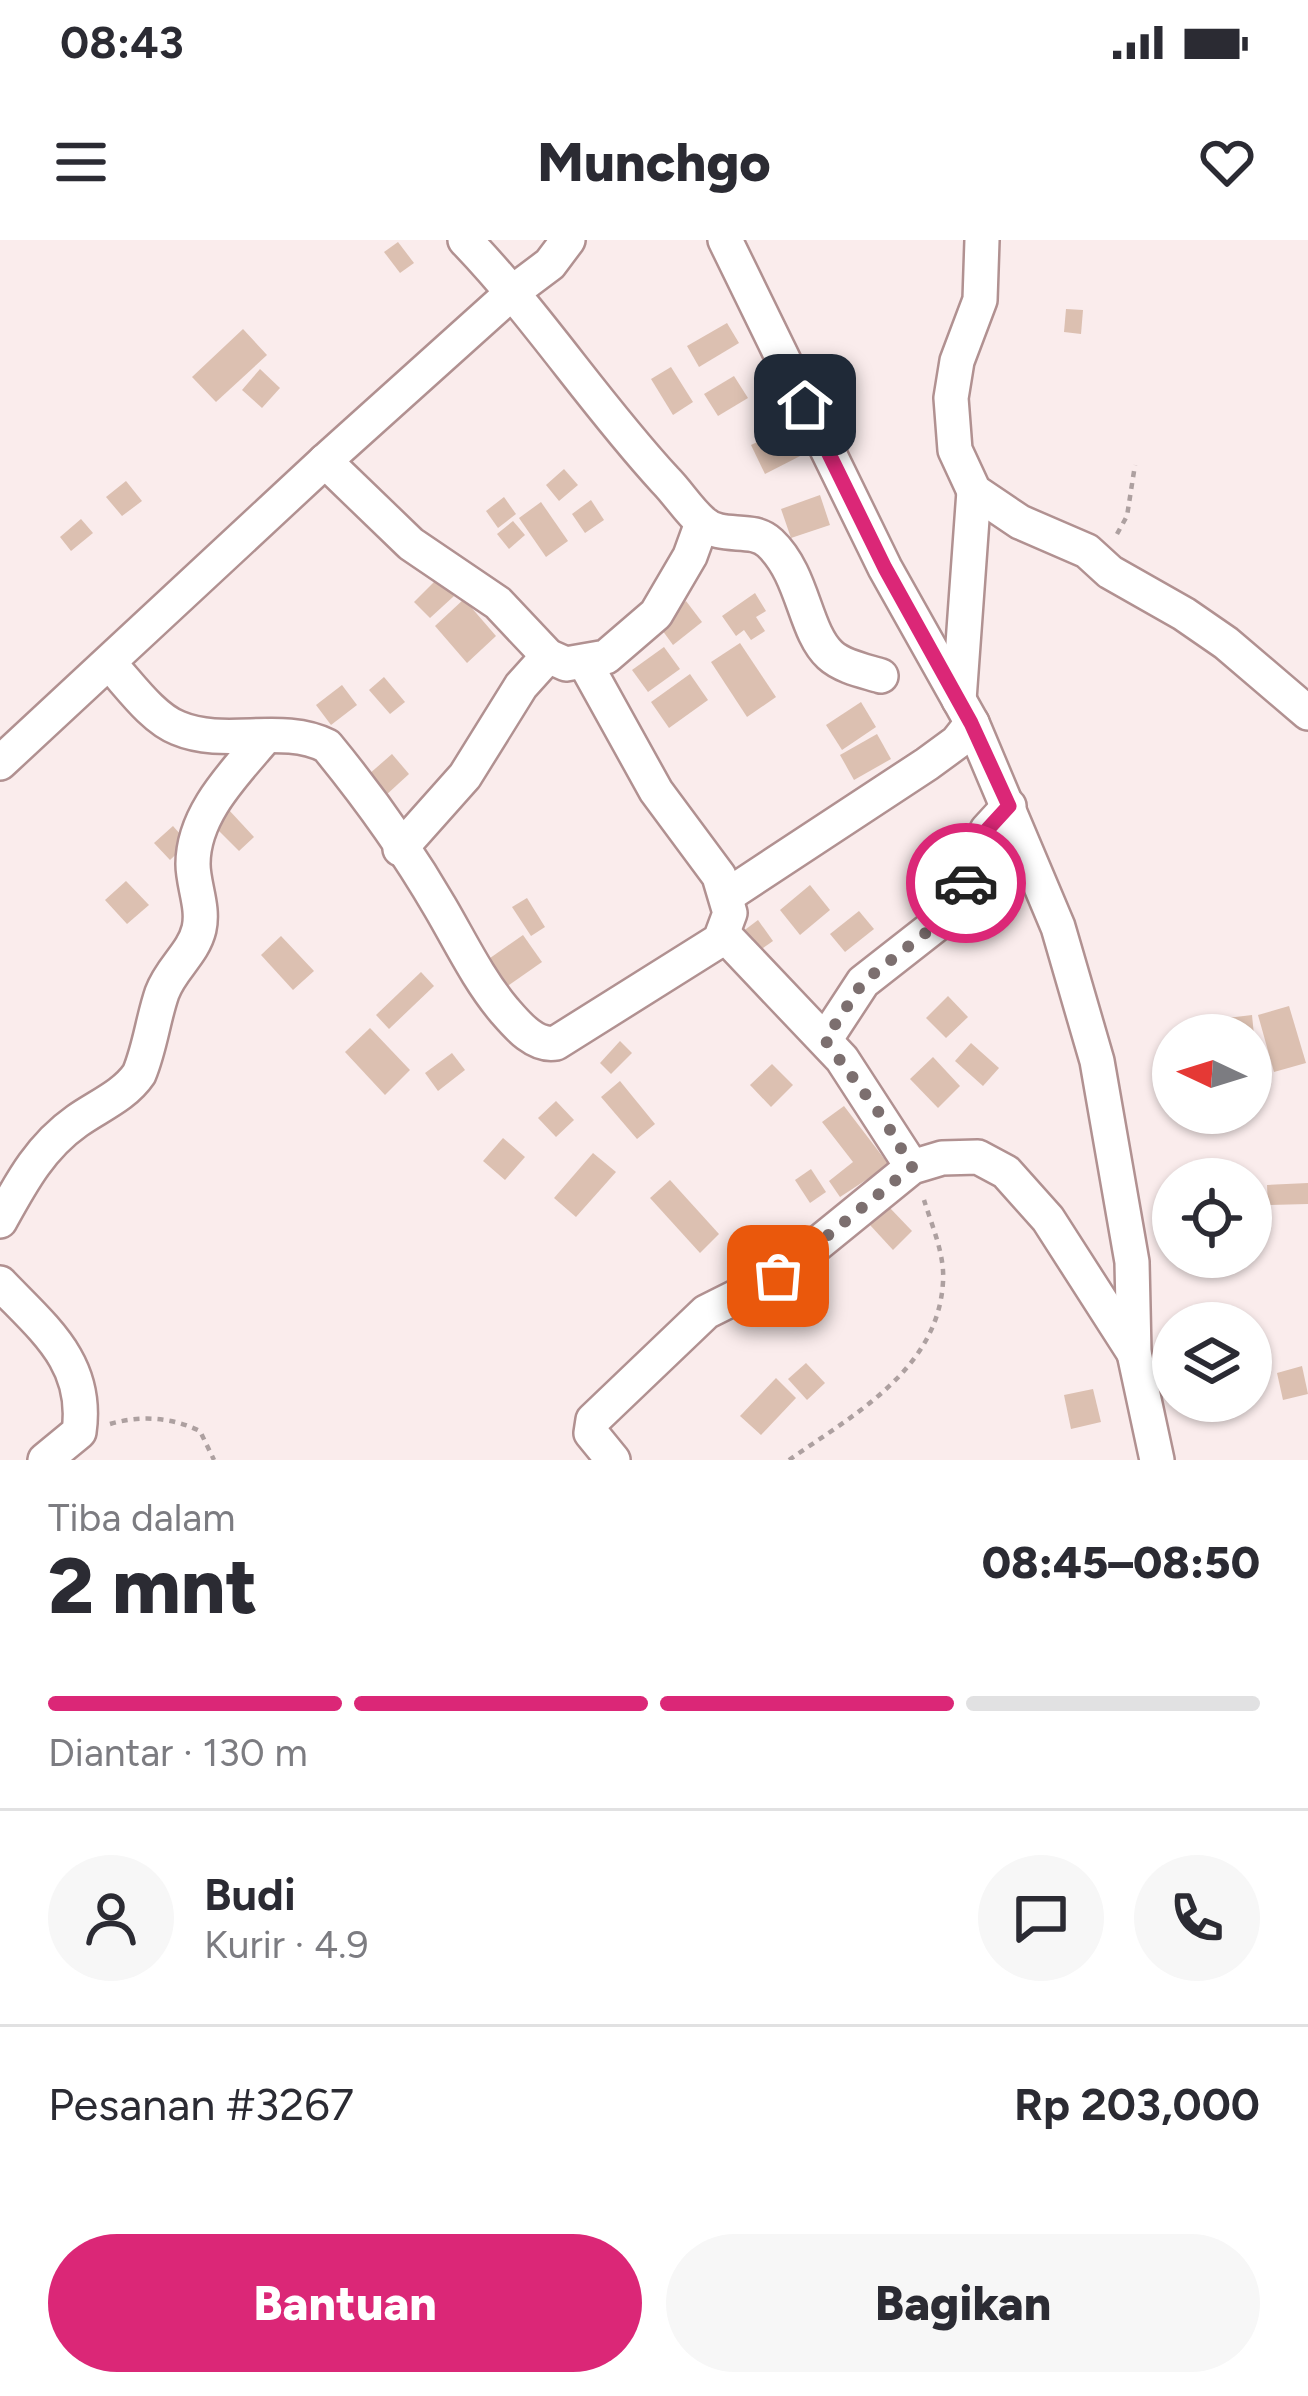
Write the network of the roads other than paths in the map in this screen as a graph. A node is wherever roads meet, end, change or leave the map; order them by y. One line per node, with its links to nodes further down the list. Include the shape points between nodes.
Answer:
1 (465, 240): 5 (street)
2 (568, 240): 5 (street)
3 (725, 240): 13 (street)
4 (982, 240): 7 (street, via 980,300 957,361 951,414 955,450)
5 (514, 292): 6 (street); 8 (street, via 599,406)
6 (325, 461): 9 (street, via 411,544 498,603); 10 (street)
7 (974, 490): 13 (street); 14 (street, via 1226,643)
8 (702, 523): 11 (street, via 656,614 606,658); 12 (street, via 772,544 831,657)
9 (548, 656): 11 (street); 18 (street, via 465,776)
10 (109, 663): 15 (street, via 174,728); 16 (street)
11 (585, 663): 19 (street, via 656,791)
12 (881, 676)
13 (965, 713): 17 (street); 19 (street, via 956,742)
14 (1308, 713)
15 (266, 736): 18 (street, via 327,746); 23 (street, via 210,805 199,833 192,862 200,924 163,991 139,1074 51,1143)
16 (0, 764)
17 (1009, 806): 21 (street, via 987,830 946,917 863,982); 25 (street, via 1058,927 1097,1060 1132,1262)
18 (400, 849): 20 (street, via 503,1010 547,1044)
19 (728, 896): 20 (street)
20 (720, 940): 21 (street, via 731,942)
21 (825, 1040): 22 (street)
22 (912, 1167): 25 (street, via 978,1157 1006,1172 1048,1219); 27 (street, via 778,1276 706,1312 592,1420 591,1433)
23 (0, 1221)
24 (0, 1283): 26 (street, via 72,1364 81,1399 79,1432)
25 (1134, 1353): 28 (street)
26 (45, 1460)
27 (613, 1460)
28 (1157, 1460)

